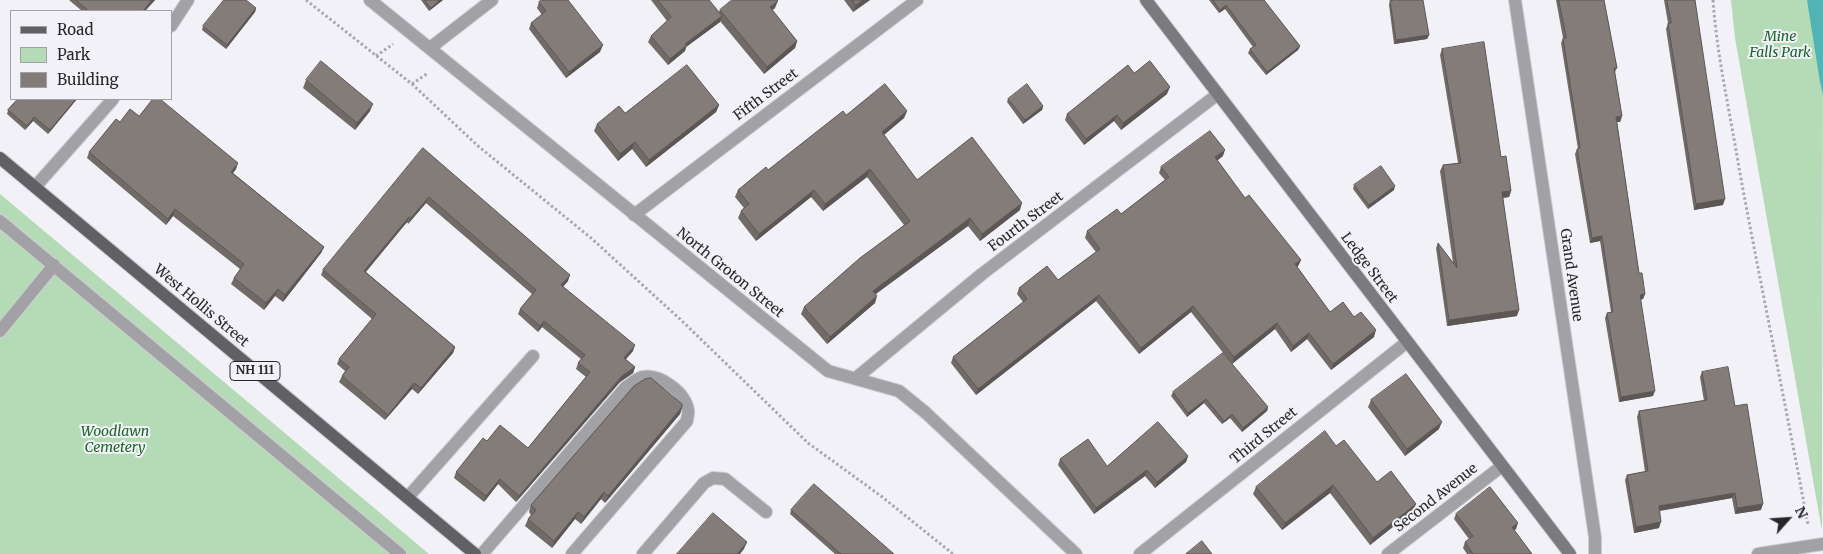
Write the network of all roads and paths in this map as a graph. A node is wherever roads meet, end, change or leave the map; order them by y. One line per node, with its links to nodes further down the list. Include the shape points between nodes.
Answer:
1 (188, 0): 9 (street)
2 (306, 0): 12 (path)
3 (370, 0): 11 (street, North Groton Street)
4 (492, 0): 11 (street)
5 (917, 0): 19 (street, Fifth Street)
6 (1146, 0): 15 (street, Ledge Street)
7 (1515, 0): 40 (street, Grand Avenue)
8 (1713, 0): 29 (path, via 1716,36 1749,224)
9 (172, 24)
10 (396, 42): 12 (path)
11 (430, 48): 19 (street, North Groton Street)
12 (376, 56): 14 (path)
13 (429, 73): 14 (path)
14 (412, 84): 35 (path, via 478,146 591,238 808,443)
15 (1218, 94): 23 (street, Ledge Street); 25 (street, Fourth Street, via 982,274)
16 (112, 100): 18 (street)
17 (0, 158): 18 (main road, West Hollis Street / NH 111)
18 (35, 187): 27 (main road, West Hollis Street / NH 111)
19 (634, 214): 25 (street, North Groton Street, via 828,371)
20 (0, 221): 21 (street)
21 (54, 266): 22 (street); 30 (street)
22 (0, 331)
23 (1407, 342): 26 (street, Ledge Street); 37 (street, Third Street)
24 (533, 356): 27 (street)
25 (856, 378): 36 (street, North Groton Street, via 906,396)
26 (1502, 466): 38 (street, Second Avenue); 39 (street, Ledge Street)
27 (408, 497): 31 (main road, West Hollis Street / NH 111)
28 (766, 512): 34 (street, via 725,479 713,478 704,483)
29 (1817, 545): 41 (street)
30 (400, 554)
31 (475, 554)
32 (482, 554): 33 (street, via 626,388 640,377 666,382 684,400 688,410 687,421)
33 (572, 554)
34 (643, 554)
35 (953, 554)
36 (1076, 554)
37 (1140, 554)
38 (1388, 554)
39 (1570, 554)
40 (1595, 554)
41 (1758, 554)

